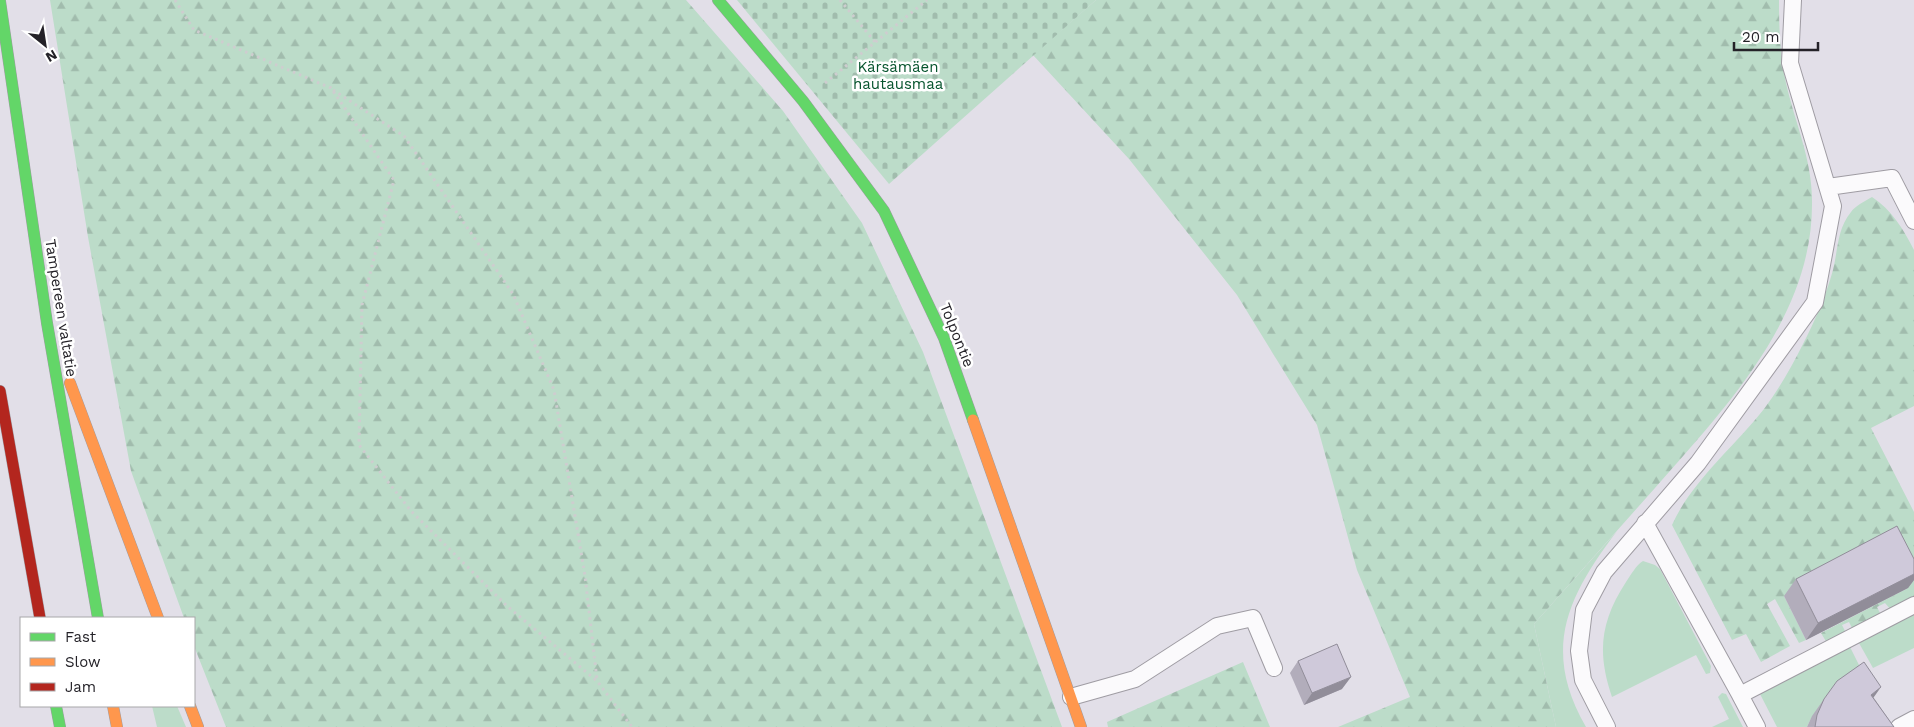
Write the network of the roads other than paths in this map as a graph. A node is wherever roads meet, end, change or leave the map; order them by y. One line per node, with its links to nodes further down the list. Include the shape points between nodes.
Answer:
1 (718, 0): 15 (main road, Tolpontie, via 803,101 884,210 944,338)
2 (1793, 0): 4 (lane, via 1790,63)
3 (0, 1): 6 (main road, Tampereen valtatie)
4 (1828, 187): 5 (lane, via 1892,178); 8 (lane, via 1833,206 1815,302 1698,463)
5 (1914, 221)
6 (47, 323): 11 (main road, Tampereen valtatie); 12 (main road)
7 (0, 391): 10 (main road)
8 (1645, 523): 14 (lane); 24 (lane, via 1604,572 1584,610 1579,652 1583,680)
9 (1914, 605): 14 (lane)
10 (40, 617)
11 (98, 617)
12 (158, 617)
13 (1274, 668): 15 (lane, via 1253,618 1216,626 1135,679)
14 (1740, 695): 25 (lane)
15 (1071, 697): 23 (main road, Tolpontie)
16 (56, 707): 20 (main road)
17 (113, 707): 21 (main road)
18 (190, 707): 22 (main road)
19 (1914, 719): 26 (lane)
20 (60, 727)
21 (117, 727)
22 (198, 727)
23 (1081, 727)
24 (1607, 727)
25 (1757, 727)
26 (1899, 727)

